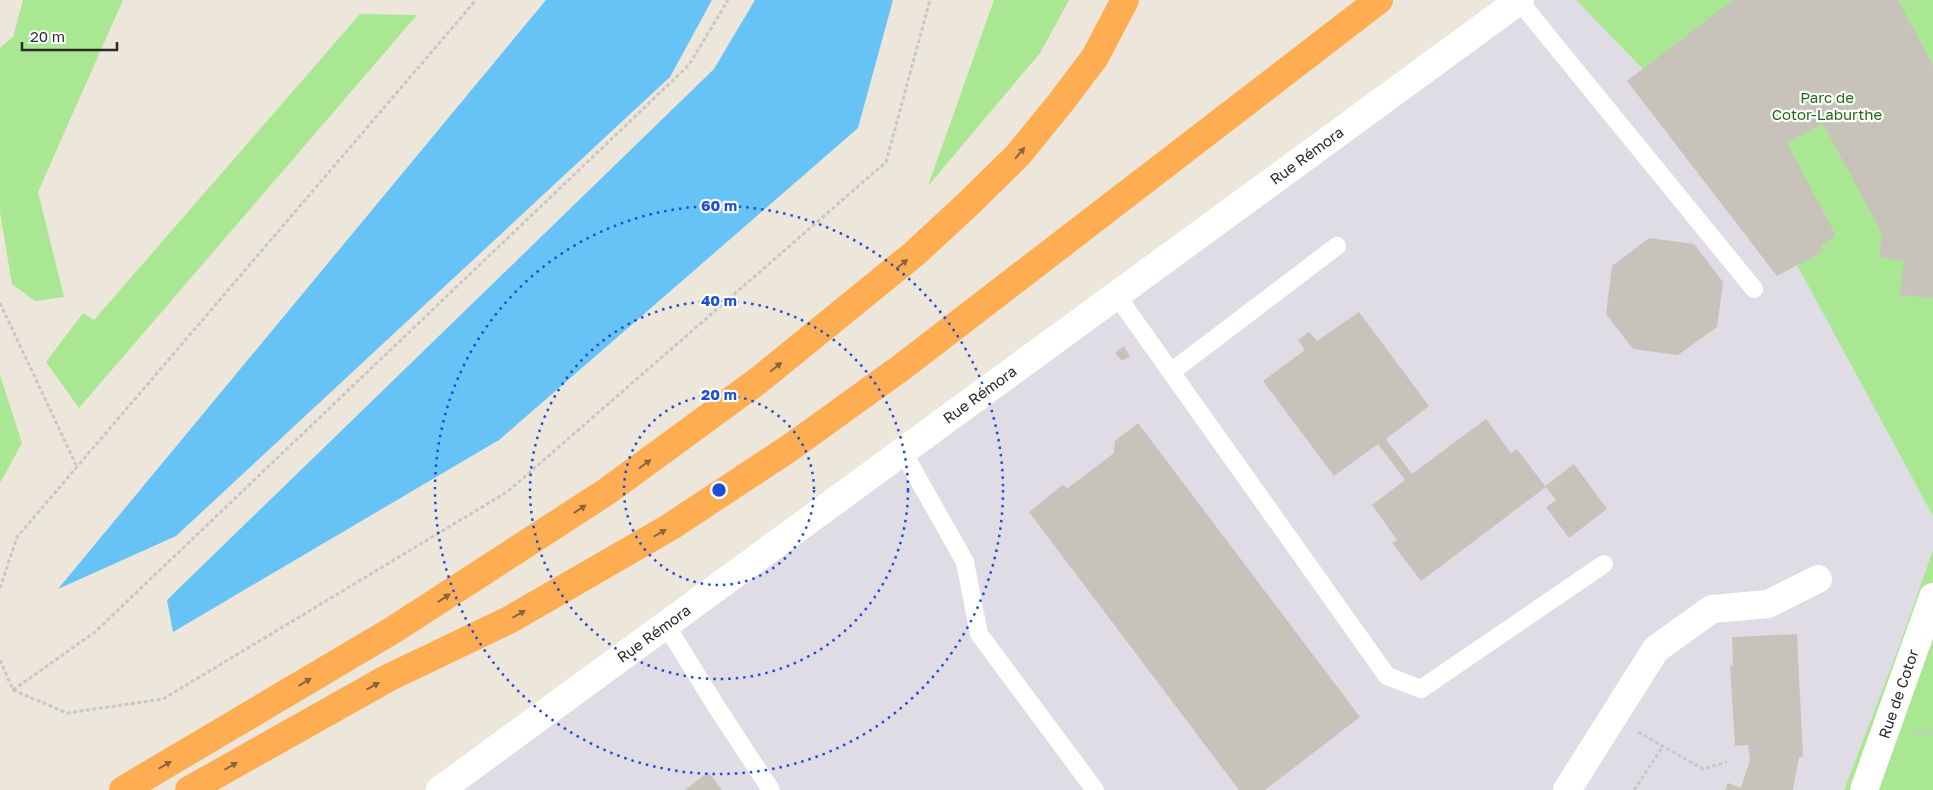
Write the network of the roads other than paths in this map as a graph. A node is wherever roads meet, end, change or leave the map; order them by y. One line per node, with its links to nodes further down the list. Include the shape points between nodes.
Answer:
1 (1125, 0): 14 (highway, one-way to 1, via 393,630 606,492 759,380 914,254 1018,155 1095,57)
2 (1379, 0): 15 (highway, one-way to 2, via 380,682 510,619 670,527 792,447 902,367)
3 (1520, 0): 5 (lane); 6 (street, Rue Rémora)
4 (1336, 246): 7 (lane)
5 (1754, 290)
6 (1116, 296): 7 (lane); 8 (street, Rue Rémora)
7 (1171, 372): 9 (lane, via 1387,676 1421,689)
8 (903, 452): 12 (street, Rue Rémora); 17 (lane, via 965,562 979,634)
9 (1604, 564)
10 (1818, 580): 18 (street, via 1768,604 1712,609 1656,649)
11 (1933, 597): 19 (street, Rue de Cotor)
12 (666, 625): 13 (street, Rue Rémora); 16 (lane)
13 (444, 789)
14 (123, 790)
15 (189, 790)
16 (771, 790)
17 (1095, 790)
18 (1567, 790)
19 (1864, 790)

